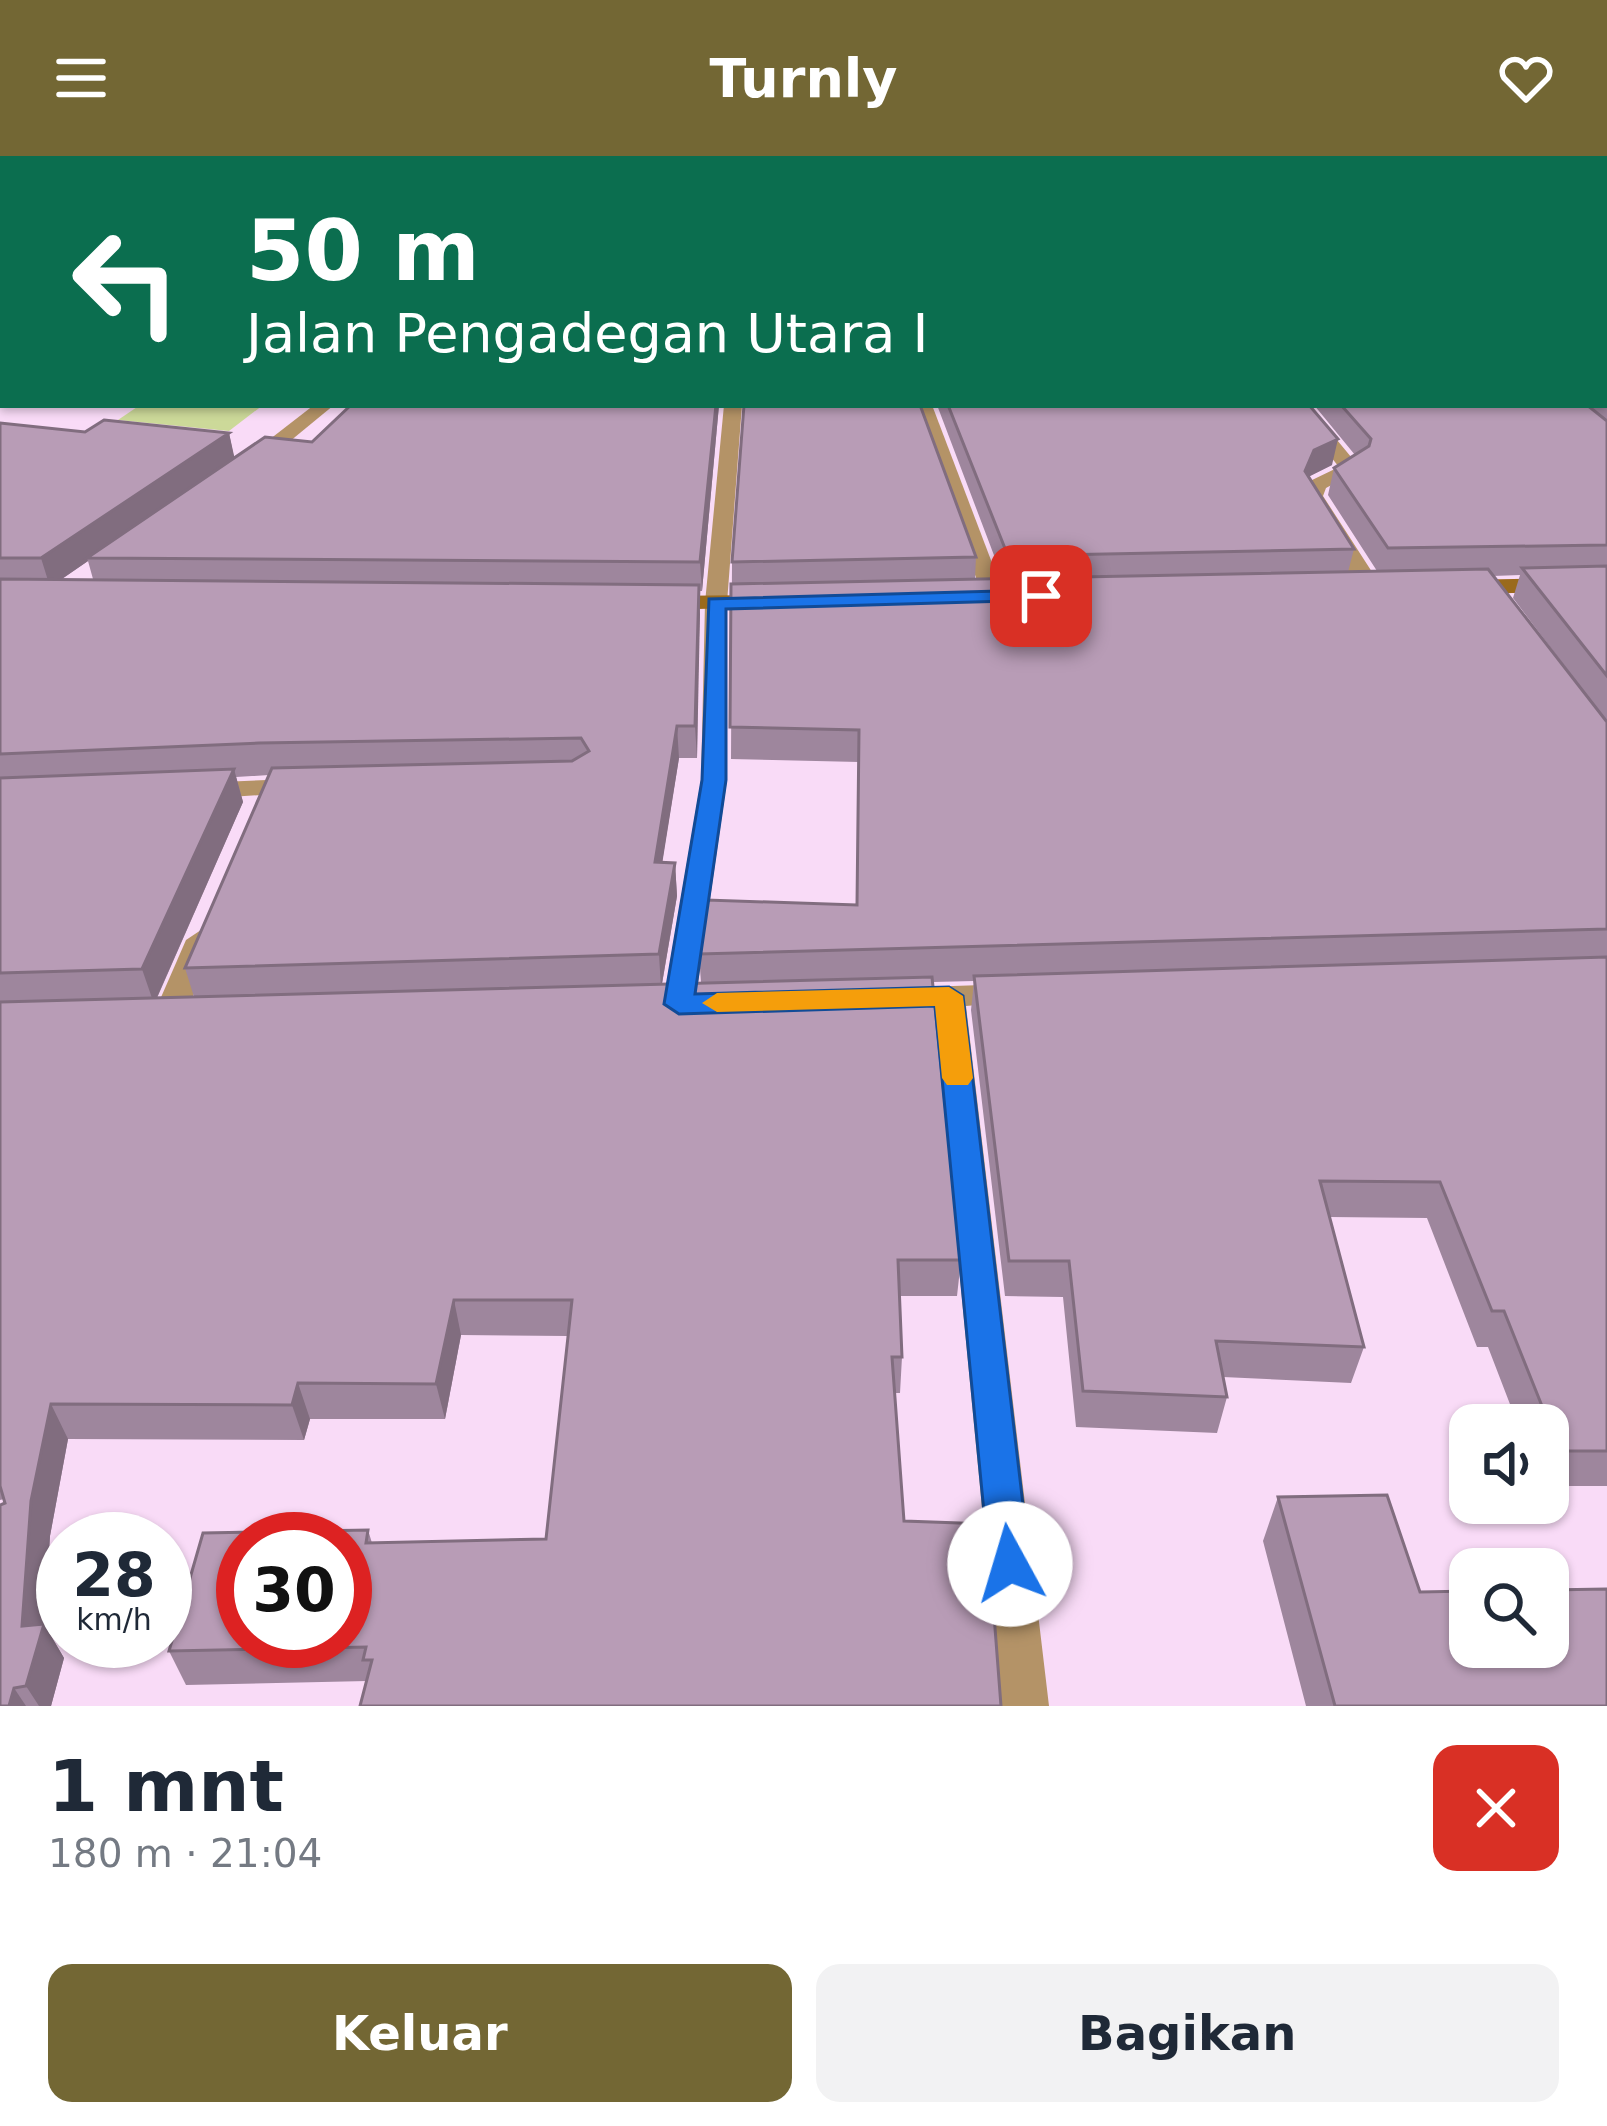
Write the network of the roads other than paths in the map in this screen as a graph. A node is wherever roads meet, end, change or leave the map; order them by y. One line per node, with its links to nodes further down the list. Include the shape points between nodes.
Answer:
1 (321, 408): 6 (street)
2 (733, 408): 15 (street)
3 (924, 408): 12 (street)
4 (1301, 408): 11 (street, via 1352,469 1317,485 1313,496)
5 (246, 449): 6 (street)
6 (268, 451): 7 (street)
7 (232, 477)
8 (1607, 584): 9 (street)
9 (1486, 586): 10 (street); 16 (street)
10 (1441, 587)
11 (1371, 589)
12 (994, 597)
13 (786, 602): 15 (street)
14 (627, 603): 15 (street)
15 (716, 603): 23 (street, via 714,780)
16 (1507, 616)
17 (178, 792): 18 (street)
18 (272, 795)
19 (213, 914): 24 (street, via 156,1019)
20 (1043, 993): 21 (street)
21 (949, 996): 22 (street); 25 (street)
22 (859, 999)
23 (679, 1004)
24 (214, 1017)
25 (1025, 1706)

